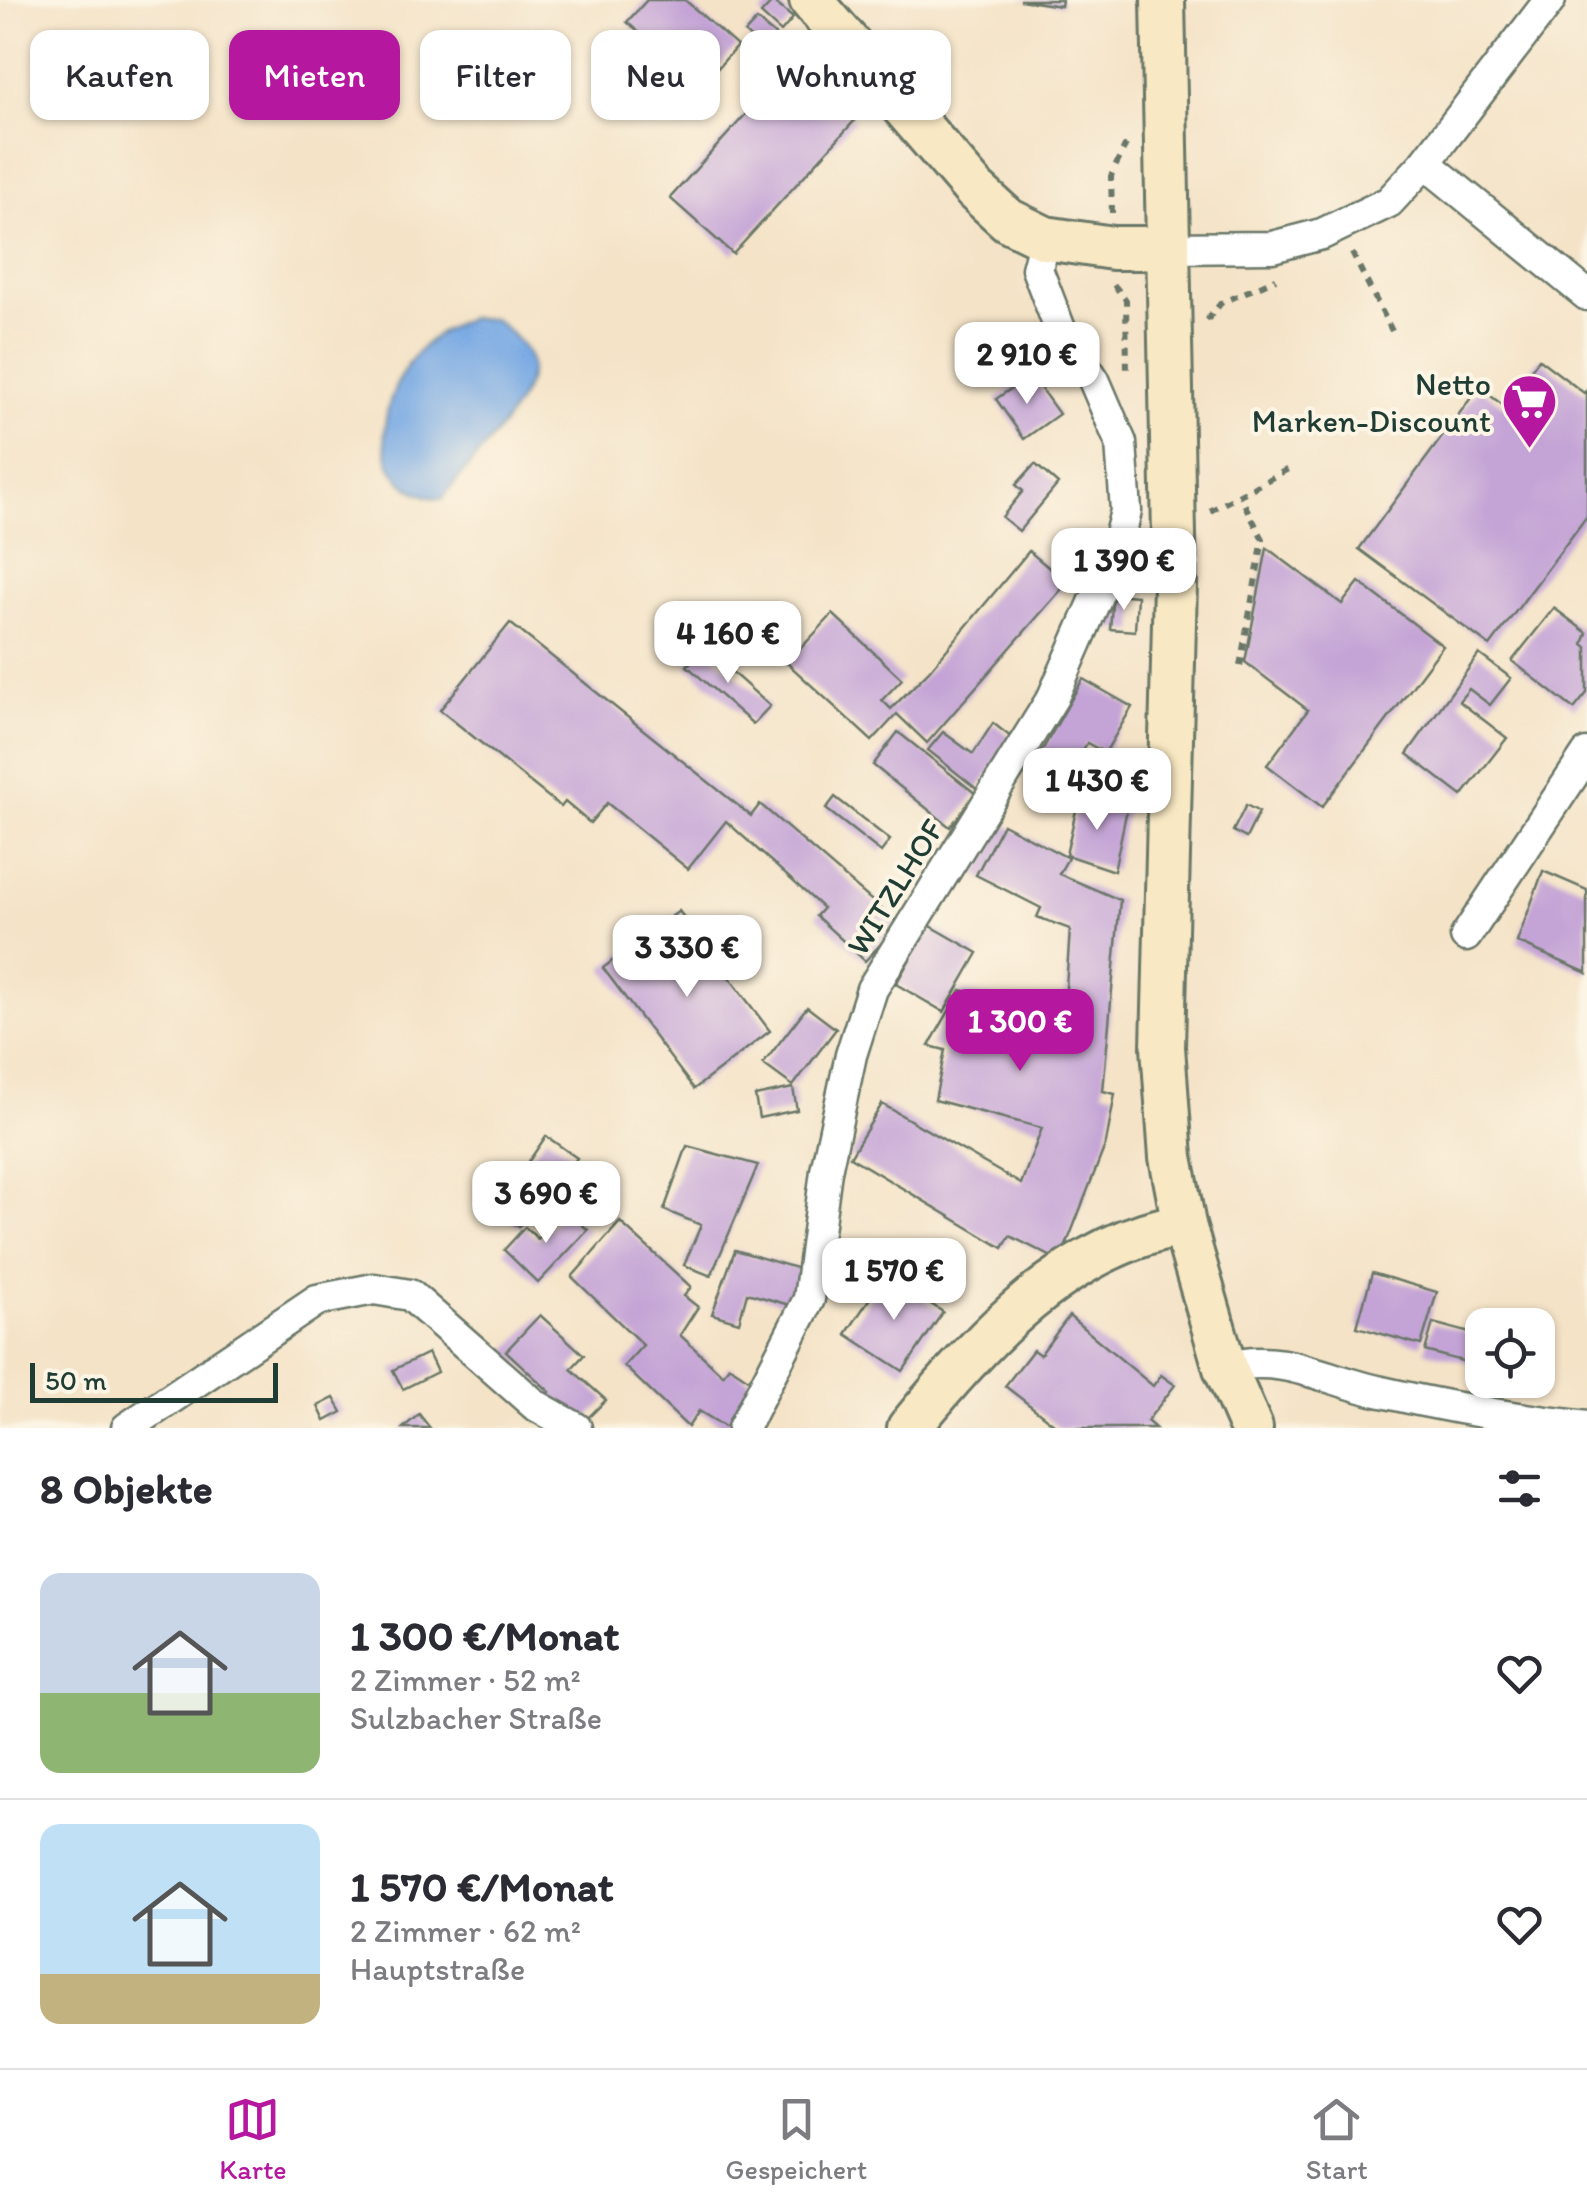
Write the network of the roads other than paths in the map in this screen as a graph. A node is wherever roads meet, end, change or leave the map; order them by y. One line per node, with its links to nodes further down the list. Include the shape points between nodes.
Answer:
1 (811, 0): 5 (main road, via 976,190 1008,220)
2 (1163, 0): 6 (main road)
3 (1550, 0): 4 (street)
4 (1425, 164): 6 (street, via 1389,202 1322,234 1272,248); 7 (street)
5 (1046, 238): 6 (main road); 15 (street, WITZLHOF, via 1038,268 1043,284 1120,444 1126,511 1115,555 1054,697 872,990 826,1171 809,1299)
6 (1166, 248): 10 (main road, via 1174,584 1163,1047)
7 (1587, 295)
8 (1587, 754): 9 (street)
9 (1466, 936)
10 (1184, 1225): 11 (main road); 16 (main road, via 1111,1247 1064,1274 959,1366)
11 (1226, 1368): 12 (street, via 1274,1361 1377,1392); 17 (main road)
12 (1587, 1427)
13 (127, 1428): 14 (street, via 317,1300 374,1289 410,1295 536,1404)
14 (576, 1428)
15 (743, 1428)
16 (909, 1428)
17 (1250, 1428)

